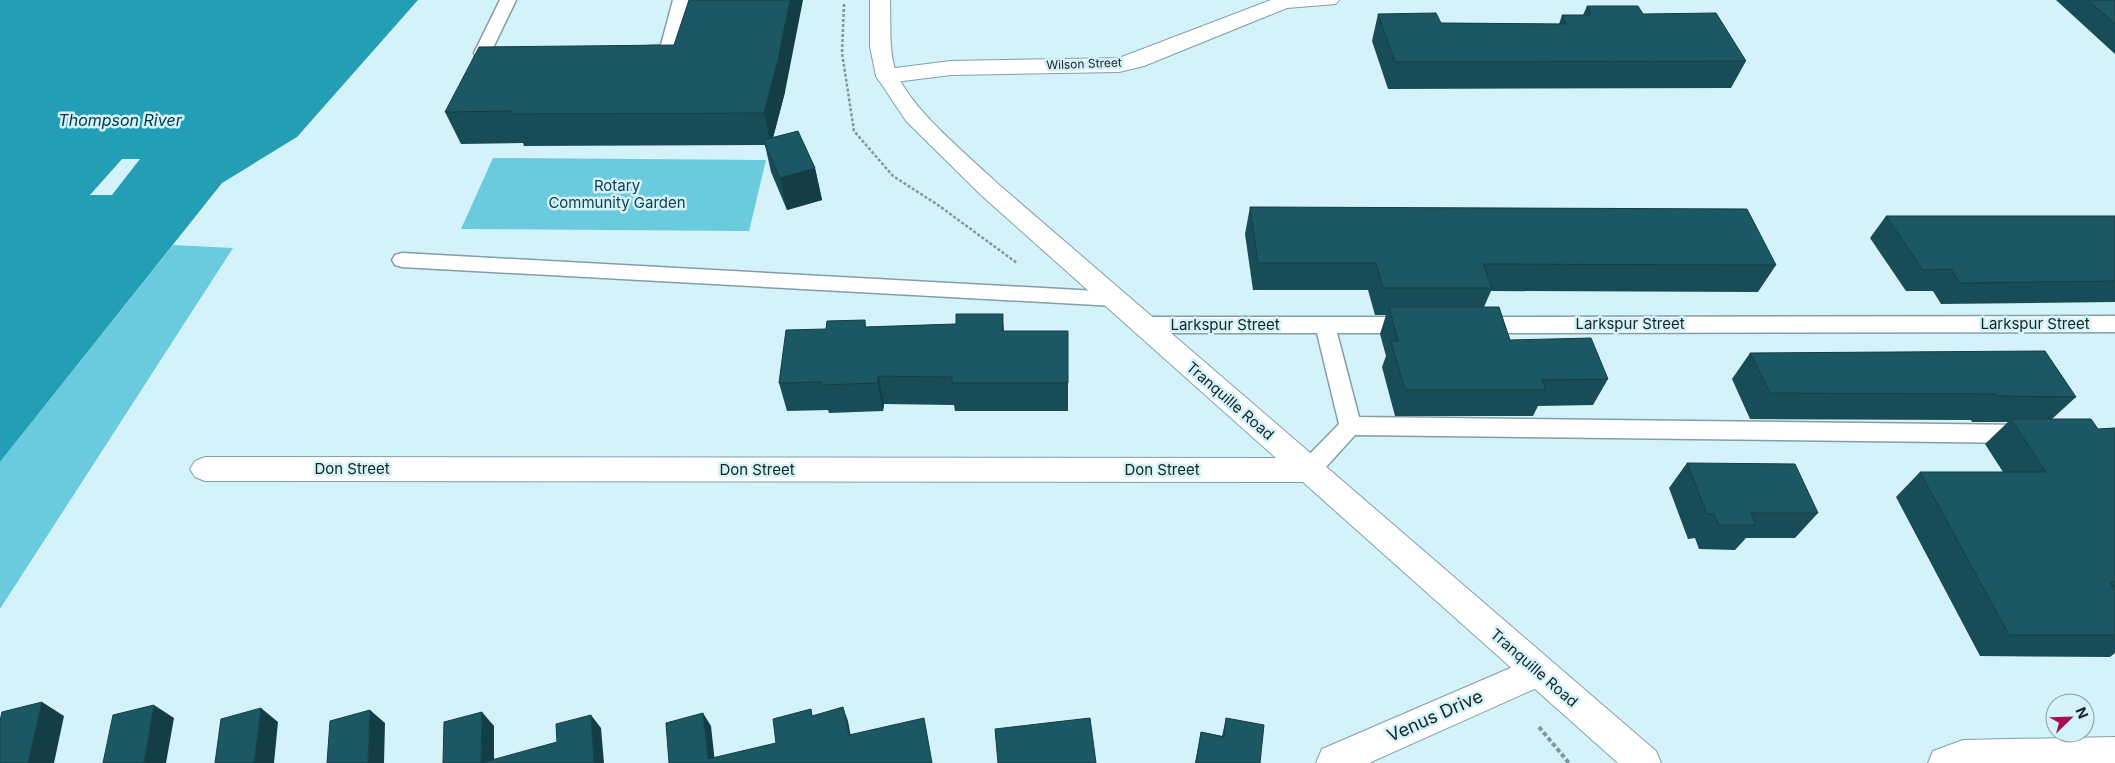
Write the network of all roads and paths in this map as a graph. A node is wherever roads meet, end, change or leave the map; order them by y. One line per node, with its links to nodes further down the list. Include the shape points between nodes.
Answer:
1 (508, 0): 6 (lane, via 482,53)
2 (681, 0): 5 (lane, via 668,50)
3 (880, 0): 7 (street, Tranquille Road, via 881,47)
4 (1329, 0): 7 (street, Wilson Street, via 1284,2 1136,61 1119,64 951,68)
5 (629, 51)
6 (521, 52)
7 (887, 76): 9 (street, Tranquille Road, via 914,116)
8 (402, 260): 9 (lane)
9 (1115, 299): 11 (street, Tranquille Road)
10 (2115, 324): 12 (lane, Larkspur Street)
11 (1144, 325): 12 (lane, Larkspur Street); 16 (street, Tranquille Road)
12 (1325, 325): 13 (lane)
13 (1350, 426): 14 (lane); 16 (lane)
14 (2041, 434)
15 (205, 469): 16 (street, Don Street)
16 (1309, 470): 17 (street, Tranquille Road)
17 (1538, 671): 20 (street, Venus Drive); 22 (street, Tranquille Road)
18 (1538, 725): 21 (path)
19 (2115, 754): 23 (street, via 1963,757)
20 (1334, 763)
21 (1569, 763)
22 (1644, 763)
23 (1944, 763)

